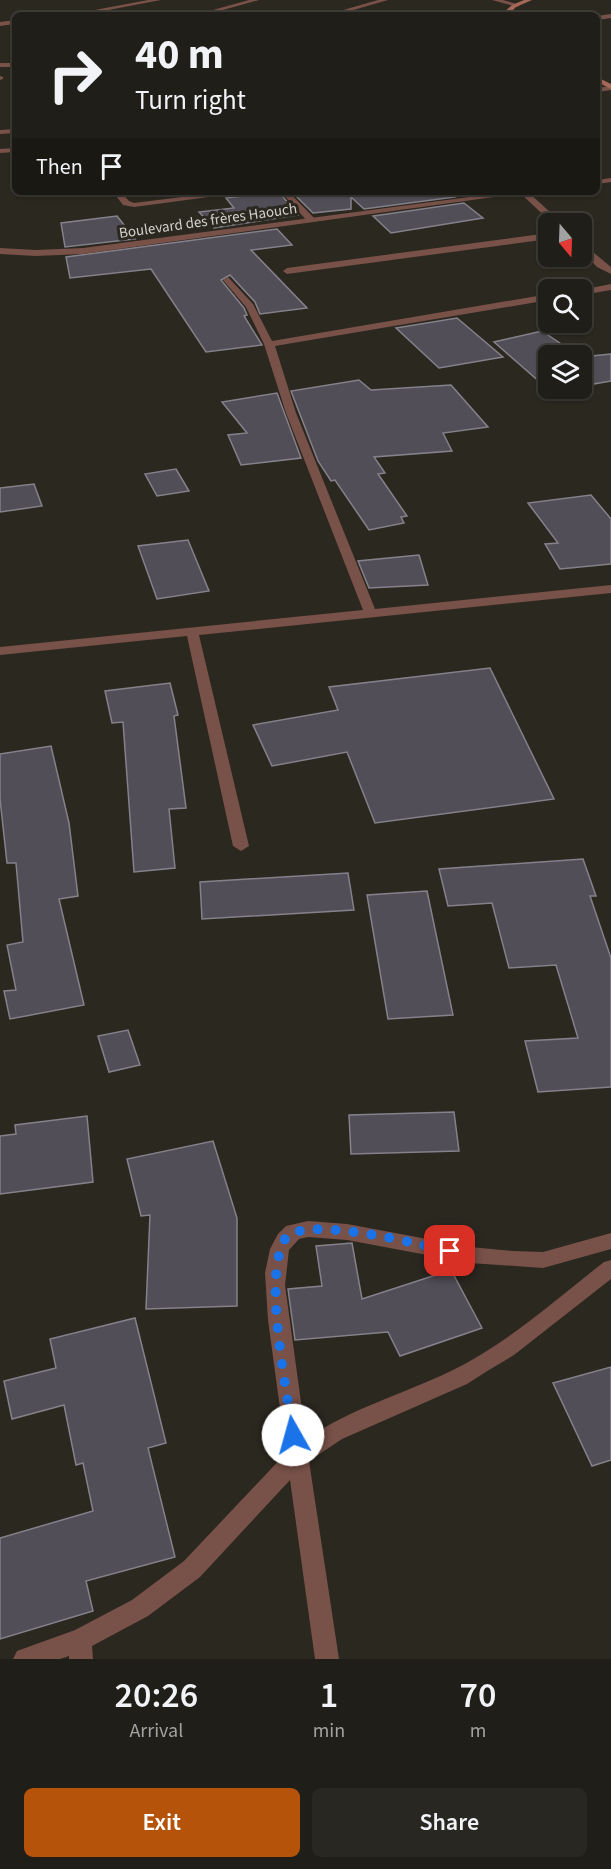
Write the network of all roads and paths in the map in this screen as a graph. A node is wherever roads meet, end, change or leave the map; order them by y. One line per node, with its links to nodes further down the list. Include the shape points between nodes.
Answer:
1 (158, 0): 8 (street)
2 (256, 0): 7 (street)
3 (385, 0): 10 (street)
4 (495, 0): 6 (street)
5 (530, 0): 6 (main road)
6 (518, 5): 11 (main road)
7 (208, 11): 9 (street)
8 (88, 12)
9 (212, 12)
10 (340, 12)
11 (508, 12)
12 (119, 195): 13 (street, via 134,205)
13 (217, 195)
14 (288, 195): 18 (street)
15 (501, 195): 18 (street, Boulevard des frères Haouch)
16 (527, 195): 17 (street)
17 (547, 213)
18 (311, 220): 20 (street, Boulevard des frères Haouch, via 82,251)
19 (538, 237): 22 (street)
20 (0, 251)
21 (592, 257): 23 (street)
22 (287, 271)
23 (611, 271)
24 (228, 280): 28 (street, via 249,306)
25 (611, 287): 26 (street)
26 (592, 290)
27 (538, 299): 28 (street)
28 (269, 344): 30 (street, via 291,413)
29 (611, 589): 30 (street)
30 (370, 612): 31 (street)
31 (192, 630): 32 (street); 33 (street)
32 (0, 651)
33 (241, 846)
34 (611, 1241): 36 (street, via 543,1260 470,1255 337,1230 308,1229 287,1236 278,1250 275,1275)
35 (611, 1268): 36 (street, via 507,1349 460,1377 334,1432)
36 (296, 1458): 37 (street, via 192,1569); 39 (street)
37 (80, 1649): 38 (street)
38 (25, 1659)
39 (327, 1659)

